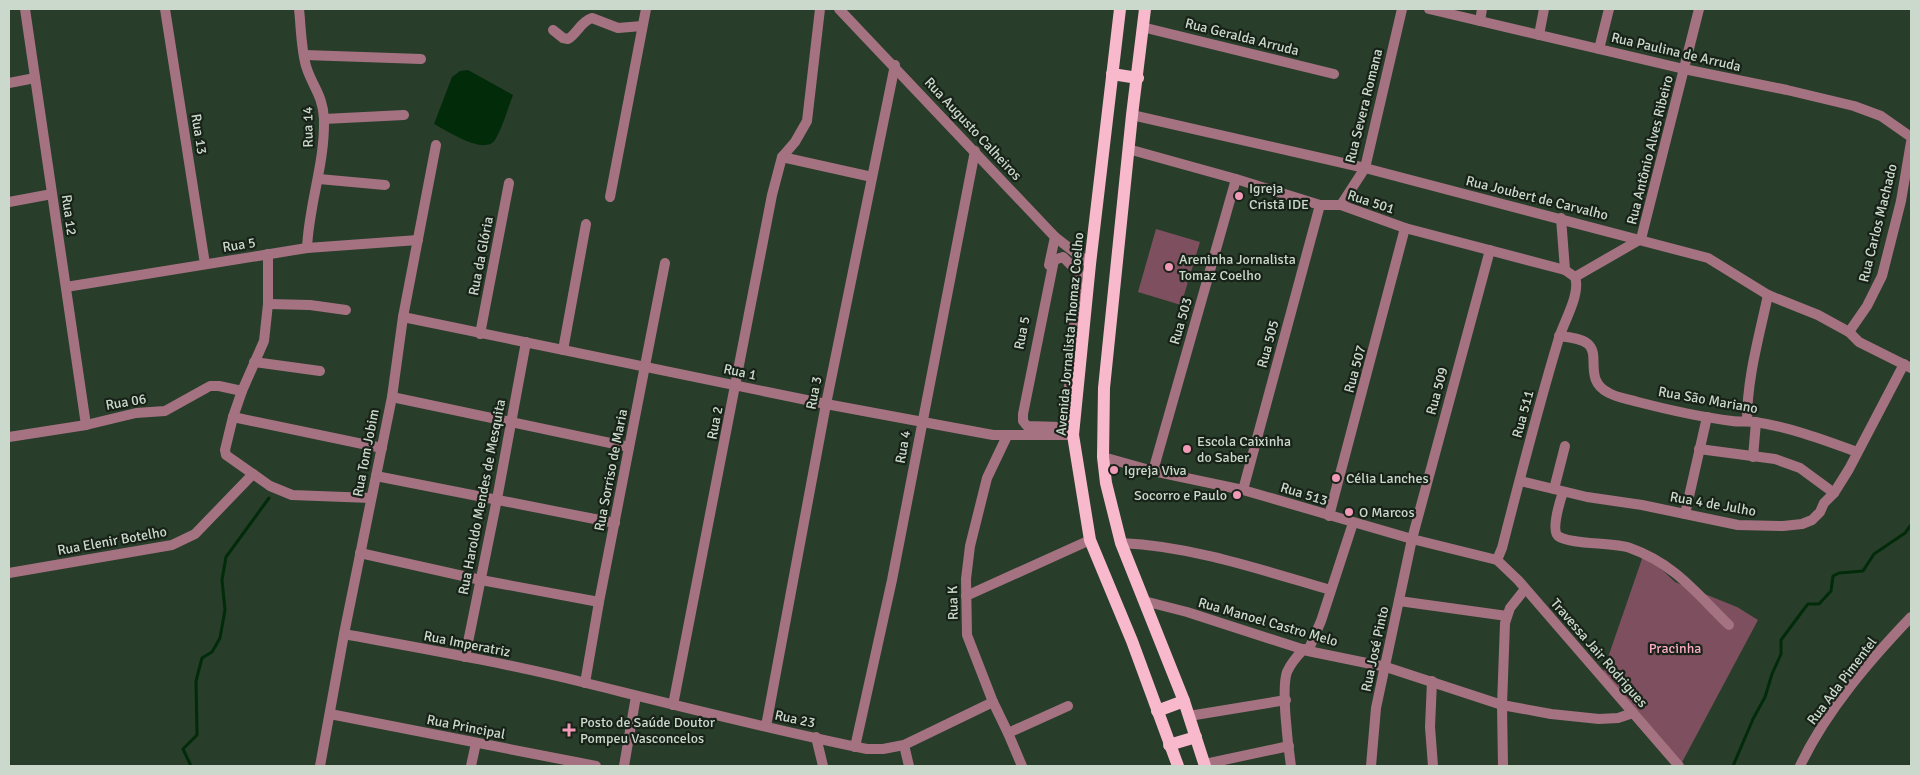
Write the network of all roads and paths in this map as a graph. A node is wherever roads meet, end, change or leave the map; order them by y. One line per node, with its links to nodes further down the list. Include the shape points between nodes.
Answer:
1 (25, 9): 27 (street, Rua 12)
2 (164, 9): 60 (street, Rua 13)
3 (299, 9): 21 (street, Rua 14)
4 (646, 9): 16 (street)
5 (820, 9): 38 (street, Rua 2, via 807,122)
6 (839, 9): 23 (street, Rua Augusto Calheiros)
7 (1120, 9): 25 (main road, Avenida Jornalista Thomaz Coelho)
8 (1145, 9): 17 (main road)
9 (1402, 9): 39 (street, Rua Severa Romana)
10 (1429, 9): 15 (street, Rua Paulina de Arruda)
11 (1482, 9): 15 (street)
12 (1544, 9): 19 (street)
13 (1609, 9): 20 (street)
14 (1700, 9): 24 (street, Rua Antônio Alves Ribeiro)
15 (1480, 21): 19 (street, Rua Paulina de Arruda)
16 (642, 26): 18 (street, via 618,28 592,18 568,40); 46 (street)
17 (1142, 27): 26 (street, Rua Geralda Arruda); 28 (main road)
18 (553, 30)
19 (1539, 35): 20 (street, Rua Paulina de Arruda)
20 (1599, 49): 24 (street, Rua Paulina de Arruda)
21 (304, 55): 22 (street); 32 (street, Rua 14, via 322,104)
22 (421, 59)
23 (895, 66): 37 (street, Rua Augusto Calheiros); 40 (street, Rua 3)
24 (1684, 69): 33 (street, Rua Paulina de Arruda, via 1854,106 1881,116); 54 (street, Rua Antônio Alves Ribeiro)
25 (1112, 74): 28 (main road); 61 (main road, Avenida Jornalista Thomaz Coelho)
26 (1334, 74)
27 (35, 78): 29 (street); 45 (street, Rua 12)
28 (1138, 78): 31 (main road)
29 (9, 83)
30 (404, 115): 32 (street)
31 (1132, 115): 36 (main road); 39 (street, Rua Joubert de Carvalho)
32 (324, 119): 41 (street, Rua 14)
33 (1911, 137)
34 (1911, 142): 69 (street, Rua Carlos Machado, via 1901,201 1882,276)
35 (436, 145): 55 (street, Rua Tom Jobim)
36 (1128, 149): 42 (street, Rua 501); 97 (main road, via 1104,388)
37 (975, 151): 53 (street, Rua Augusto Calheiros); 87 (street, Rua 4)
38 (782, 157): 40 (street); 78 (street, Rua 2)
39 (1365, 168): 49 (street, Rua Severa Romana); 50 (street, Rua Joubert de Carvalho)
40 (872, 177): 81 (street, Rua 3)
41 (319, 179): 44 (street); 56 (street, Rua 14, via 309,220)
42 (1236, 179): 48 (street, Rua 501); 99 (street, Rua 503)
43 (508, 183): 70 (street, Rua da Glória)
44 (385, 185)
45 (52, 194): 47 (street); 64 (street, Rua 12)
46 (610, 197)
47 (9, 202)
48 (1320, 205): 49 (street, Rua 501); 103 (street, Rua 505)
49 (1341, 206): 52 (street, Rua 501)
50 (1561, 218): 54 (street, Rua Joubert de Carvalho); 62 (street)
51 (586, 224): 73 (street)
52 (1405, 228): 57 (street, Rua 501); 109 (street, Rua 507)
53 (1055, 237): 61 (street, Rua Augusto Calheiros); 90 (street, Rua 5)
54 (1641, 239): 63 (street); 65 (street, Rua Joubert de Carvalho, via 1708,258)
55 (418, 240): 56 (street, Rua 5); 68 (street, Rua Tom Jobim)
56 (307, 248): 58 (street, Rua 5)
57 (1490, 250): 62 (street, Rua 501); 112 (street, Rua 509)
58 (268, 254): 60 (street, Rua 5); 66 (street)
59 (665, 263): 76 (street, Rua Sorriso de Maria)
60 (205, 264): 64 (street, Rua 5)
61 (1090, 264): 89 (main road, Avenida Jornalista Thomaz Coelho)
62 (1565, 270): 63 (street, Rua 501)
63 (1575, 277): 71 (street, Rua 511, via 1577,287)
64 (66, 287): 88 (street, Rua 12)
65 (1768, 295): 69 (street, Rua Joubert de Carvalho, via 1818,315); 85 (street, via 1750,374 1747,403)
66 (268, 304): 67 (street); 74 (street, via 264,341)
67 (346, 310)
68 (403, 317): 70 (street, Rua 1); 80 (street, Rua Tom Jobim)
69 (1849, 332): 75 (street, Rua Joubert de Carvalho, via 1859,342)
70 (480, 334): 72 (street, Rua 1)
71 (1559, 336): 84 (street, Rua São Mariano, via 1589,344 1593,350 1595,379 1610,394); 102 (street, Rua 511)
72 (526, 342): 73 (street, Rua 1); 86 (street, Rua Haroldo Mendes de Mesquita)
73 (563, 350): 76 (street, Rua 1)
74 (254, 362): 77 (street); 79 (street)
75 (1908, 366): 96 (street, Rua 4 de Julho)
76 (646, 367): 78 (street, Rua 1); 93 (street, Rua Sorriso de Maria)
77 (320, 371)
78 (736, 385): 81 (street, Rua 1); 138 (street, Rua 2)
79 (242, 392): 83 (street); 88 (street, Rua 06, via 210,386 165,410)
80 (392, 397): 86 (street); 94 (street, Rua Tom Jobim)
81 (826, 404): 87 (street, Rua 1); 145 (street, Rua 3)
82 (1023, 414): 82 (street, via 1027,426 1066,425 1078,272 1063,257 1054,260)
83 (233, 417): 94 (street); 100 (street, via 226,455)
84 (1707, 417): 85 (street, Rua São Mariano); 95 (street)
85 (1751, 421): 96 (street, Rua São Mariano); 98 (street)
86 (510, 422): 93 (street); 107 (street, Rua Haroldo Mendes de Mesquita)
87 (922, 422): 90 (street, Rua 1); 153 (street, Rua 4, via 892,580)
88 (86, 425): 91 (street, Rua 06)
89 (1073, 435): 90 (street, Rua 1); 113 (main road, Avenida Jornalista Thomaz Coelho)
90 (1012, 436): 121 (street, Rua K, via 987,478 970,546)
91 (9, 437)
92 (1565, 446): 104 (street)
93 (630, 447): 110 (street, Rua Sorriso de Maria)
94 (382, 448): 101 (street, Rua Tom Jobim)
95 (1700, 449): 98 (street); 108 (street)
96 (1857, 452): 105 (street, Rua 4 de Julho)
97 (1103, 457): 99 (street, Rua 513); 114 (main road)
98 (1753, 457): 105 (street, via 1775,459 1800,468)
99 (1153, 471): 103 (street, Rua 513)
100 (253, 474): 106 (street, via 270,486 292,495); 117 (street, Rua Elenir Botelho, via 195,534 182,542)
101 (376, 476): 106 (street, Rua Tom Jobim); 107 (street)
102 (1520, 481): 104 (street, Rua 4 de Julho); 116 (street, Rua 511)
103 (1243, 490): 109 (street, Rua 513)
104 (1558, 491): 108 (street, Rua 4 de Julho); 127 (street, via 1555,523 1559,537 1629,548 1657,560 1683,578)
105 (1834, 493): 108 (street, Rua 4 de Julho, via 1812,520 1802,524 1752,527)
106 (371, 498): 115 (street, Rua Tom Jobim)
107 (497, 499): 110 (street); 118 (street, Rua Haroldo Mendes de Mesquita)
108 (1685, 514)
109 (1329, 516): 111 (street, Rua 513)
110 (615, 523): 124 (street, Rua Sorriso de Maria)
111 (1353, 523): 112 (street, Rua 513); 120 (street)
112 (1412, 539): 116 (street, Rua 513); 123 (street, Rua José Pinto)
113 (1090, 540): 121 (street); 141 (main road, Avenida Jornalista Thomaz Coelho)
114 (1120, 543): 120 (street, via 1165,547 1223,559); 122 (main road)
115 (360, 553): 118 (street); 128 (street, Rua Tom Jobim)
116 (1497, 560): 119 (street, Travessa Jair Rodrigues)
117 (9, 573)
118 (481, 580): 124 (street); 130 (street, Rua Haroldo Mendes de Mesquita)
119 (1525, 589): 125 (street); 142 (street, Travessa Jair Rodrigues)
120 (1330, 590): 129 (street, via 1321,620)
121 (966, 596): 137 (street, Rua K, via 967,635)
122 (1144, 600): 129 (street, Rua Manoel Castro Melo); 136 (main road)
123 (1399, 601): 125 (street); 131 (street, Rua José Pinto)
124 (599, 602): 133 (street, Rua Sorriso de Maria)
125 (1507, 616): 139 (street)
126 (1911, 617): 168 (street, Rua Ada Pimentel, via 1848,690)
127 (1729, 625)
128 (344, 634): 130 (street, Rua Imperatriz); 143 (street, Rua Tom Jobim)
129 (1306, 650): 131 (street, Rua Manoel Castro Melo); 135 (street, via 1290,665 1286,674)
130 (465, 657): 133 (street, Rua Imperatriz)
131 (1386, 667): 132 (street, Rua Manoel Castro Melo); 164 (street, Rua José Pinto, via 1376,708)
132 (1432, 681): 139 (street, Rua Manoel Castro Melo); 165 (street)
133 (585, 683): 134 (street, Rua 23)
134 (636, 696): 138 (street, Rua 23); 158 (street)
135 (1286, 700): 144 (street); 152 (street)
136 (1184, 701): 141 (main road); 144 (main road)
137 (993, 702): 146 (street, Rua K); 150 (street, Rua 23)
138 (673, 705): 145 (street, Rua 23)
139 (1502, 705): 142 (street, Rua Manoel Castro Melo, via 1599,719 1618,718); 166 (street)
140 (1068, 706): 146 (street)
141 (1157, 711): 151 (main road, Avenida Jornalista Thomaz Coelho)
142 (1633, 712): 167 (street, Travessa Jair Rodrigues)
143 (330, 714): 149 (street, Rua Principal); 155 (street, Rua Tom Jobim)
144 (1190, 716): 148 (main road)
145 (766, 726): 147 (street, Rua 23)
146 (1008, 733): 161 (street, Rua K)
147 (816, 737): 153 (street, Rua 23); 159 (street)
148 (1196, 737): 151 (main road); 154 (main road)
149 (476, 743): 156 (street); 157 (street, Rua Principal)
150 (904, 745): 153 (street, Rua 23, via 883,750); 160 (street)
151 (1169, 745): 162 (main road, Avenida Jornalista Thomaz Coelho)
152 (1288, 746): 154 (street); 163 (street)
153 (855, 747)
154 (1205, 765)
155 (320, 766)
156 (472, 766)
157 (596, 766)
158 (624, 766)
159 (823, 766)
160 (910, 766)
161 (1022, 766)
162 (1178, 766)
163 (1290, 766)
164 (1371, 766)
165 (1432, 766)
166 (1503, 766)
167 (1679, 766)
168 (1800, 766)

